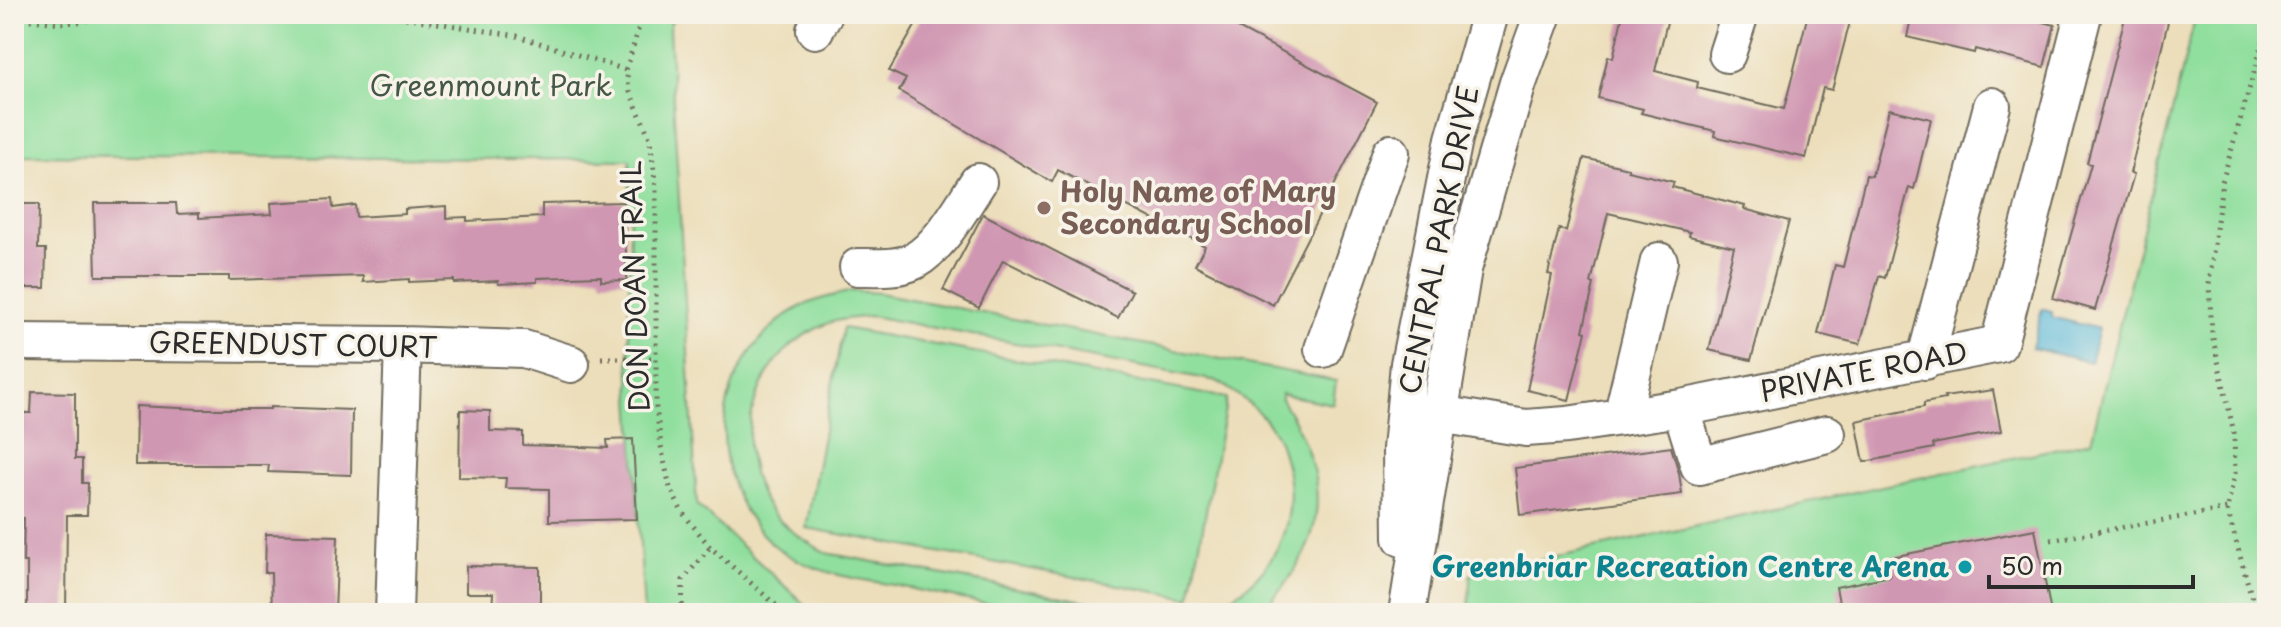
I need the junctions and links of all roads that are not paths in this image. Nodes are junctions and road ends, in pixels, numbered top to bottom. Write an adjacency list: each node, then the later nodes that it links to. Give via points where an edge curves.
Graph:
1 (1490, 14): 21 (street, CENTRAL PARK DRIVE, via 1454,139 1409,364 1401,449)
2 (1740, 14): 5 (street)
3 (2078, 14): 14 (street, PRIVATE ROAD, via 2082,19 1999,344)
4 (1538, 15): 17 (street, CENTRAL PARK DRIVE, via 1463,269)
5 (1727, 54)
6 (1992, 106): 14 (street)
7 (1391, 153): 13 (street)
8 (978, 182): 10 (street, via 938,239 914,260)
9 (1659, 261): 18 (street)
10 (858, 267)
11 (14, 342): 12 (street, GREENDUST COURT)
12 (403, 345): 15 (street, GREENDUST COURT, via 524,349); 20 (street)
13 (1323, 349)
14 (1925, 361): 16 (street, PRIVATE ROAD)
15 (571, 364)
16 (1681, 408): 18 (street, PRIVATE ROAD); 19 (street, via 1699,466)
17 (1439, 414): 18 (street, PRIVATE ROAD, via 1526,428); 21 (street, CENTRAL PARK DRIVE)
18 (1622, 417)
19 (1827, 434)
20 (394, 613)
21 (1405, 613)

